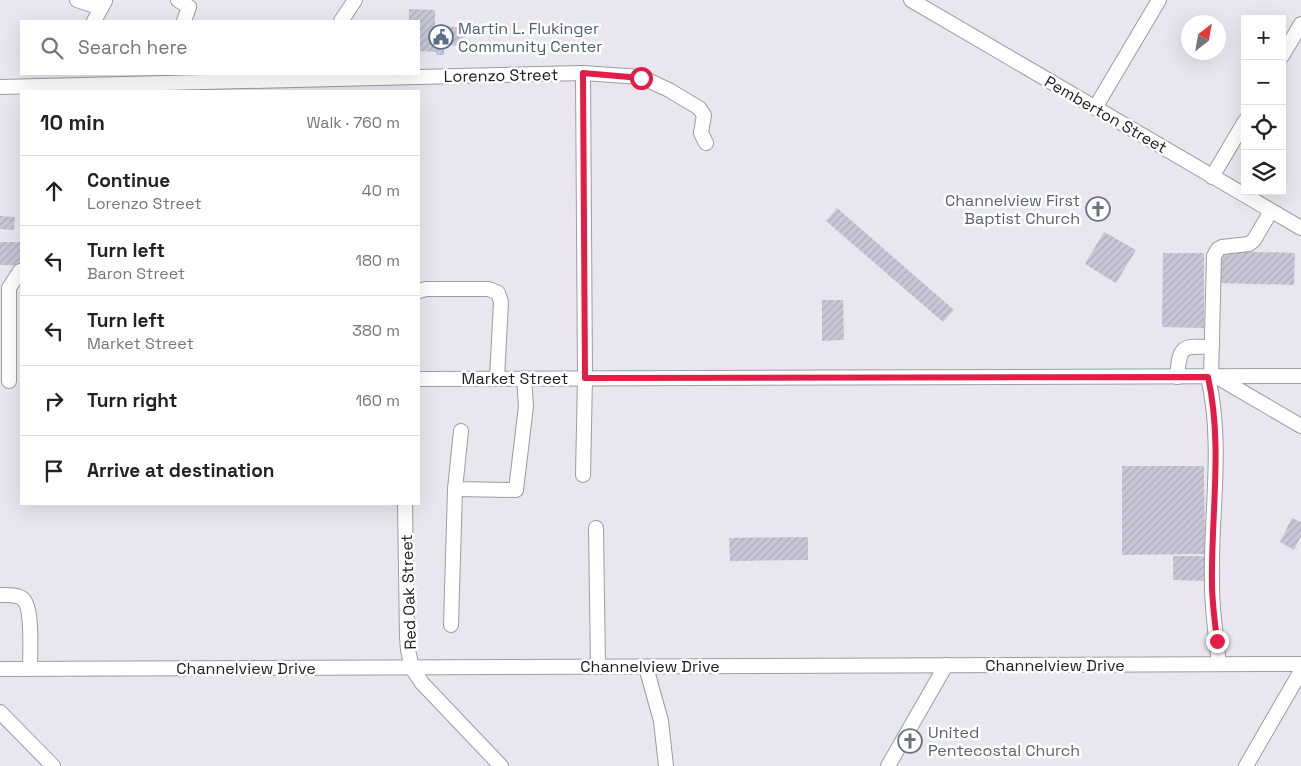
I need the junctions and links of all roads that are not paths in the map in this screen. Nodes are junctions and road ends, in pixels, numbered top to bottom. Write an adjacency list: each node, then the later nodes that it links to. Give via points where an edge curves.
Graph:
1 (77, 0): 6 (street)
2 (355, 0): 9 (street)
3 (911, 0): 17 (street, Pemberton Street)
4 (1159, 0): 17 (street)
5 (187, 2): 8 (street)
6 (103, 4): 7 (street)
7 (95, 20)
8 (184, 20)
9 (342, 20)
10 (1301, 24): 11 (street)
11 (1286, 49)
12 (583, 73): 13 (street, Lorenzo Street); 19 (street, Lorenzo Street, via 641,78 669,90 699,108 704,115 701,133); 31 (street)
13 (314, 77): 14 (street, Lorenzo Street)
14 (151, 79): 15 (street, Lorenzo Street)
15 (62, 84): 16 (street, Lorenzo Street)
16 (0, 87)
17 (1095, 108): 20 (street, Pemberton Street)
18 (1241, 128): 20 (street)
19 (706, 143)
20 (1212, 176): 21 (street, Pemberton Street)
21 (1270, 211): 22 (street, Pemberton Street); 25 (street, via 1254,240 1249,244 1218,248 1214,256)
22 (1301, 228)
23 (20, 271): 33 (street, via 9,288)
24 (420, 291): 29 (street, via 489,290 498,293 501,302)
25 (1212, 347): 27 (street, via 1188,346 1182,351); 28 (street)
26 (1301, 376): 28 (street, Market Street)
27 (1177, 377): 28 (street, Market Street); 31 (street, Market Street)
28 (1212, 377): 34 (street); 42 (street, via 1216,475 1212,584)
29 (497, 378): 30 (street, Market Street); 32 (street, Market Street)
30 (524, 378): 31 (street, Market Street); 37 (street, via 526,406 516,490)
31 (585, 378): 36 (street)
32 (420, 379)
33 (10, 381)
34 (1301, 426)
35 (461, 431): 37 (street)
36 (583, 475)
37 (455, 489): 41 (street)
38 (405, 505): 47 (street, Red Oak Street, via 407,637)
39 (596, 528): 46 (street)
40 (0, 595): 48 (street, via 22,598 29,607)
41 (450, 625)
42 (1219, 664): 43 (street, Channelview Drive); 44 (street, Channelview Drive)
43 (1301, 664)
44 (946, 665): 45 (street, Channelview Drive); 55 (street)
45 (646, 666): 46 (street, Channelview Drive); 54 (street, via 661,721)
46 (598, 667): 47 (street, Channelview Drive)
47 (412, 668): 48 (street, Channelview Drive); 53 (street, Red Oak Street, via 422,684)
48 (30, 669): 49 (street, Channelview Drive)
49 (0, 670)
50 (1301, 672): 56 (street)
51 (0, 712): 52 (street)
52 (53, 766)
53 (501, 766)
54 (666, 766)
55 (888, 766)
56 (1246, 766)

